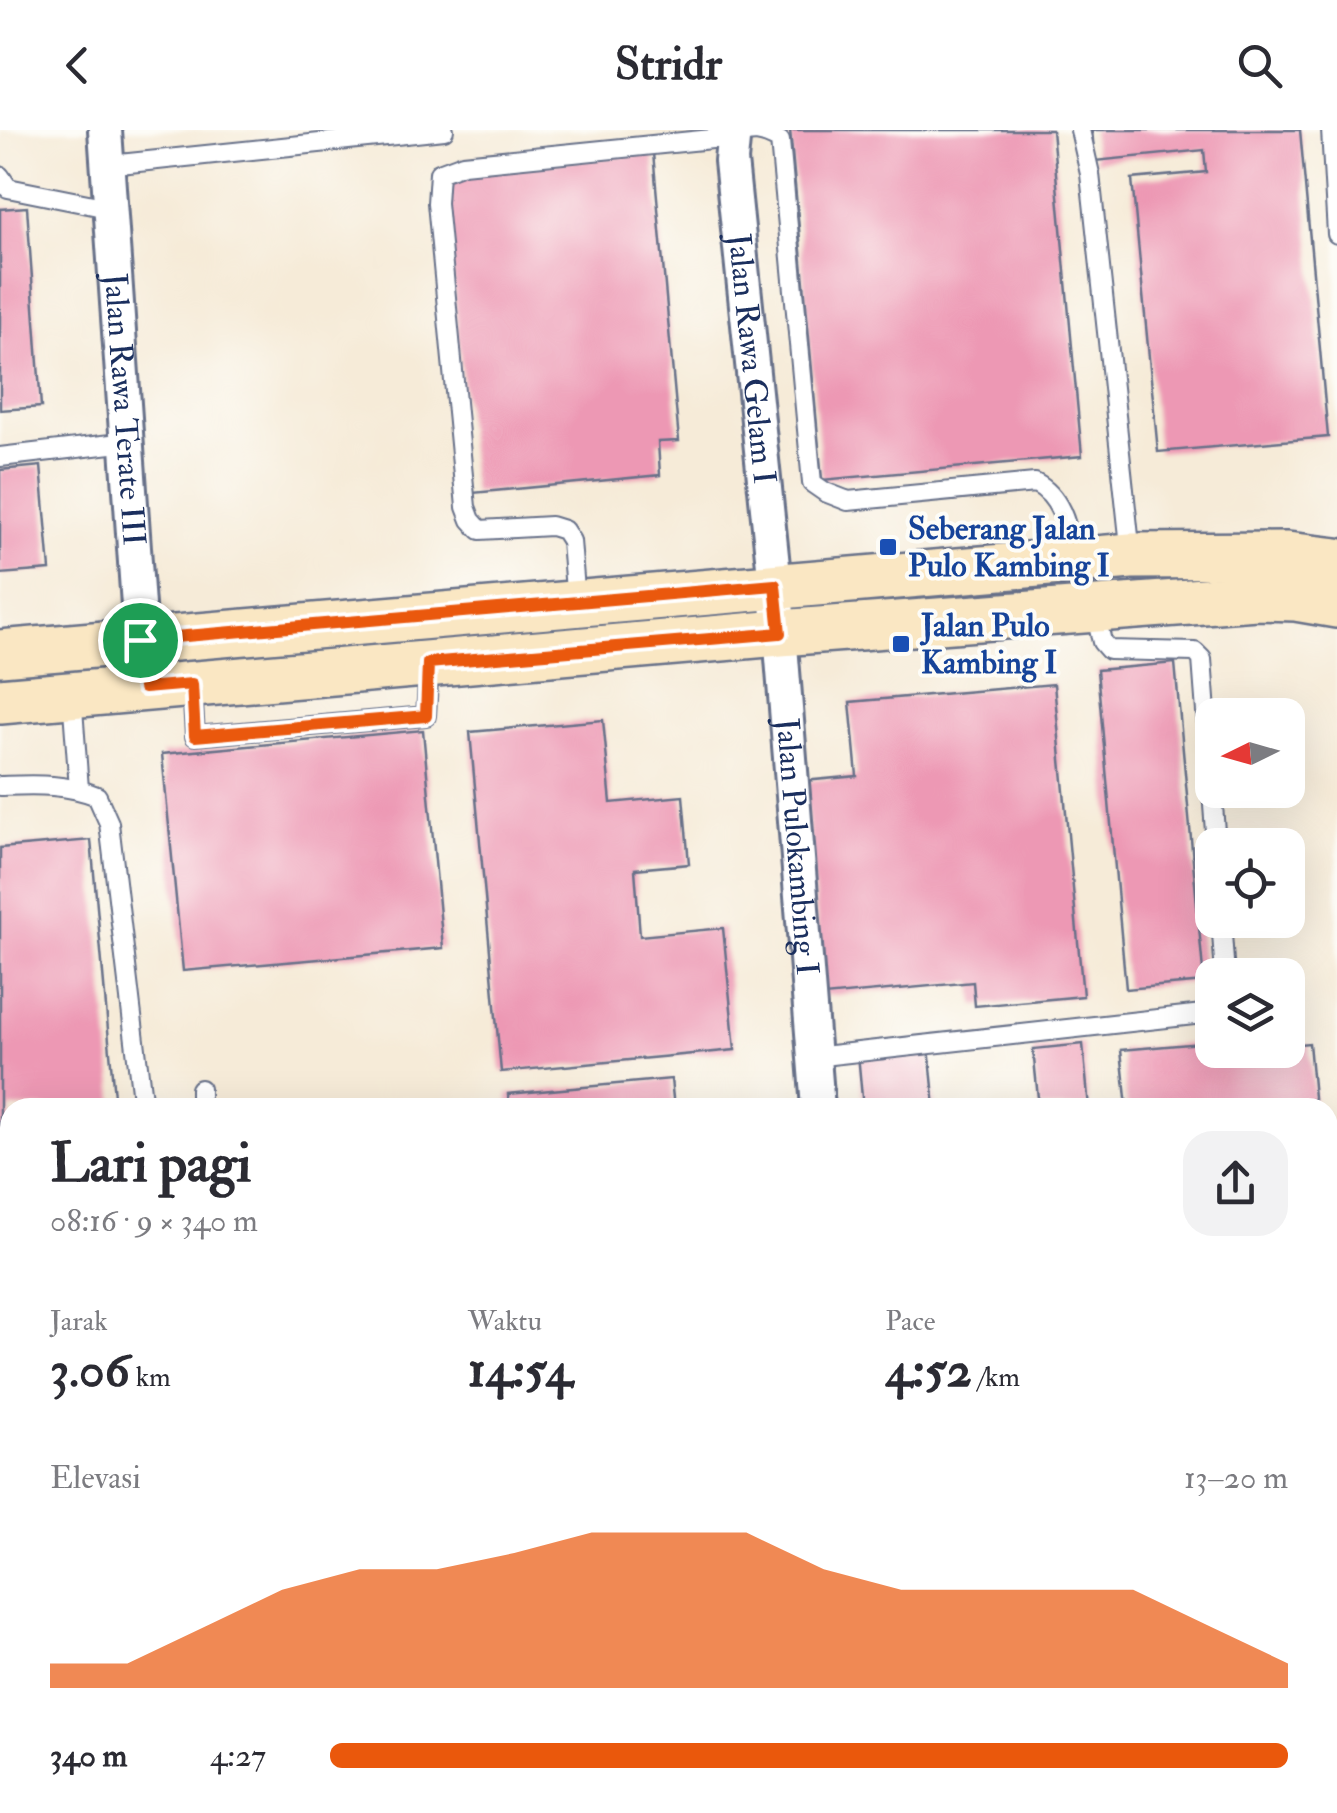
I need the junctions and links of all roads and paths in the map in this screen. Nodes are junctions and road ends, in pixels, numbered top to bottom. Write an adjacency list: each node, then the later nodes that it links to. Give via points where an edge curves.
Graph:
1 (105, 130): 6 (street, Jalan Rawa Terate III)
2 (444, 130): 6 (lane)
3 (1080, 130): 12 (lane)
4 (1332, 130): 9 (lane)
5 (733, 134): 13 (lane, via 763,130 780,141 812,482 848,501 1035,483 1056,499); 15 (street, Jalan Rawa Gelam I); 16 (lane, via 439,172 436,203 466,508 480,530 564,530 571,541)
6 (110, 165): 8 (street, Jalan Rawa Terate III)
7 (0, 176): 8 (lane, via 8,188)
8 (113, 209): 10 (street, Jalan Rawa Terate III)
9 (1337, 234)
10 (128, 442): 11 (lane); 20 (street, Jalan Rawa Terate III)
11 (0, 457)
12 (1131, 556): 13 (street); 14 (street, via 1287,554)
13 (1076, 560): 15 (street)
14 (1337, 561)
15 (775, 585): 16 (street); 19 (street, Jalan Pulokambing I)
16 (576, 604): 20 (street)
17 (1337, 605): 18 (street, via 1256,597)
18 (1095, 612): 19 (street); 27 (lane, via 1109,650 1195,652 1202,660)
19 (780, 633): 22 (street); 29 (street, Jalan Pulokambing I)
20 (140, 640): 21 (street); 22 (street, Jalan Rawa Terate III)
21 (0, 652)
22 (144, 688): 23 (street)
23 (72, 696): 24 (street); 26 (lane)
24 (0, 701)
25 (0, 786): 26 (lane)
26 (79, 789): 30 (lane, via 97,796 110,823)
27 (1215, 828)
28 (1195, 1015): 29 (lane)
29 (813, 1056): 31 (street, Jalan Pulokambing I)
30 (142, 1098)
31 (817, 1098)

